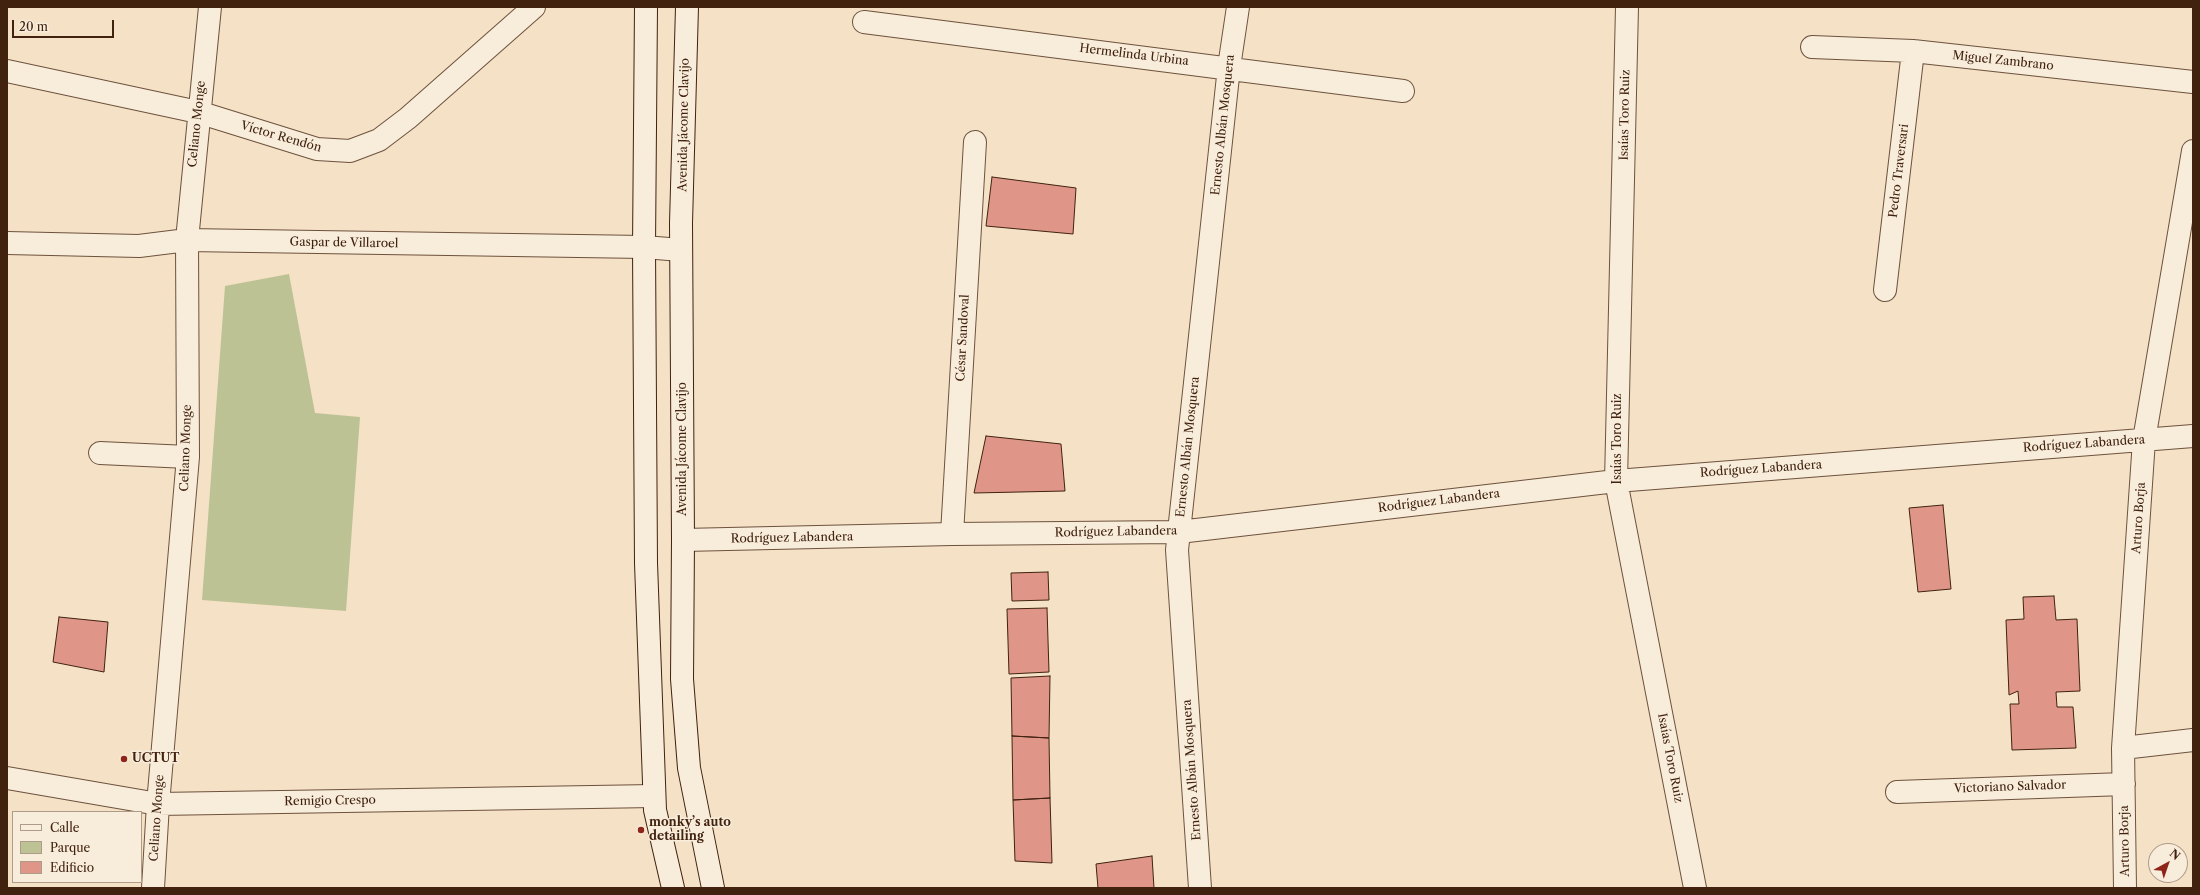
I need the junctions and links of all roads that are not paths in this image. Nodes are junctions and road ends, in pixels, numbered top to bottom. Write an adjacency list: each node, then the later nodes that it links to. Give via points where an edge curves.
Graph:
1 (210, 7): 14 (street, Celiano Monge)
2 (534, 7): 14 (street, Víctor Rendón, via 408,118 379,140 350,151 317,149)
3 (646, 7): 20 (street)
4 (687, 7): 21 (street, Avenida Jácome Clavijo)
5 (1238, 7): 10 (street, Ernesto Albán Mosquera)
6 (1627, 7): 27 (street, Isaías Toro Ruiz)
7 (864, 22): 10 (street, Hermelinda Urbina)
8 (1812, 47): 9 (street, Miguel Zambrano)
9 (1913, 51): 12 (street, Miguel Zambrano); 22 (street, Pedro Traversari)
10 (1229, 67): 13 (street, Hermelinda Urbina); 28 (street, Ernesto Albán Mosquera)
11 (7, 71): 14 (street, Víctor Rendón)
12 (2193, 82)
13 (1403, 90)
14 (198, 112): 18 (street, Celiano Monge)
15 (975, 142): 29 (street, César Sandoval)
16 (2193, 152): 17 (street, Arturo Borja)
17 (2190, 194): 24 (street, Arturo Borja)
18 (187, 240): 19 (street, Gaspar de Villaroel, via 139,246); 20 (street, Gaspar de Villaroel); 26 (street, Celiano Monge)
19 (7, 243)
20 (644, 247): 21 (street, Gaspar de Villaroel); 36 (street, via 646,563)
21 (681, 250): 30 (street, Avenida Jácome Clavijo)
22 (1885, 290)
23 (2193, 436): 24 (street, Rodríguez Labandera)
24 (2144, 440): 27 (street, Rodríguez Labandera); 32 (street, Arturo Borja)
25 (100, 453): 26 (street)
26 (188, 457): 37 (street, Celiano Monge)
27 (1616, 481): 28 (street, Rodríguez Labandera); 42 (street, Isaías Toro Ruiz)
28 (1179, 532): 29 (street, Rodríguez Labandera); 41 (street, Ernesto Albán Mosquera, via 1178,566)
29 (952, 534): 30 (street, Rodríguez Labandera)
30 (683, 540): 40 (street, Avenida Jácome Clavijo, via 682,679 689,768)
31 (2193, 740): 32 (street)
32 (2123, 748): 34 (street, Arturo Borja)
33 (7, 778): 37 (street, Remigio Crespo)
34 (2124, 784): 35 (street, Victoriano Salvador); 43 (street, Arturo Borja)
35 (1897, 792)
36 (654, 796): 37 (street, Remigio Crespo); 39 (street)
37 (158, 804): 38 (street, Celiano Monge)
38 (153, 888)
39 (673, 888)
40 (713, 888)
41 (1200, 888)
42 (1695, 888)
43 (2125, 888)

